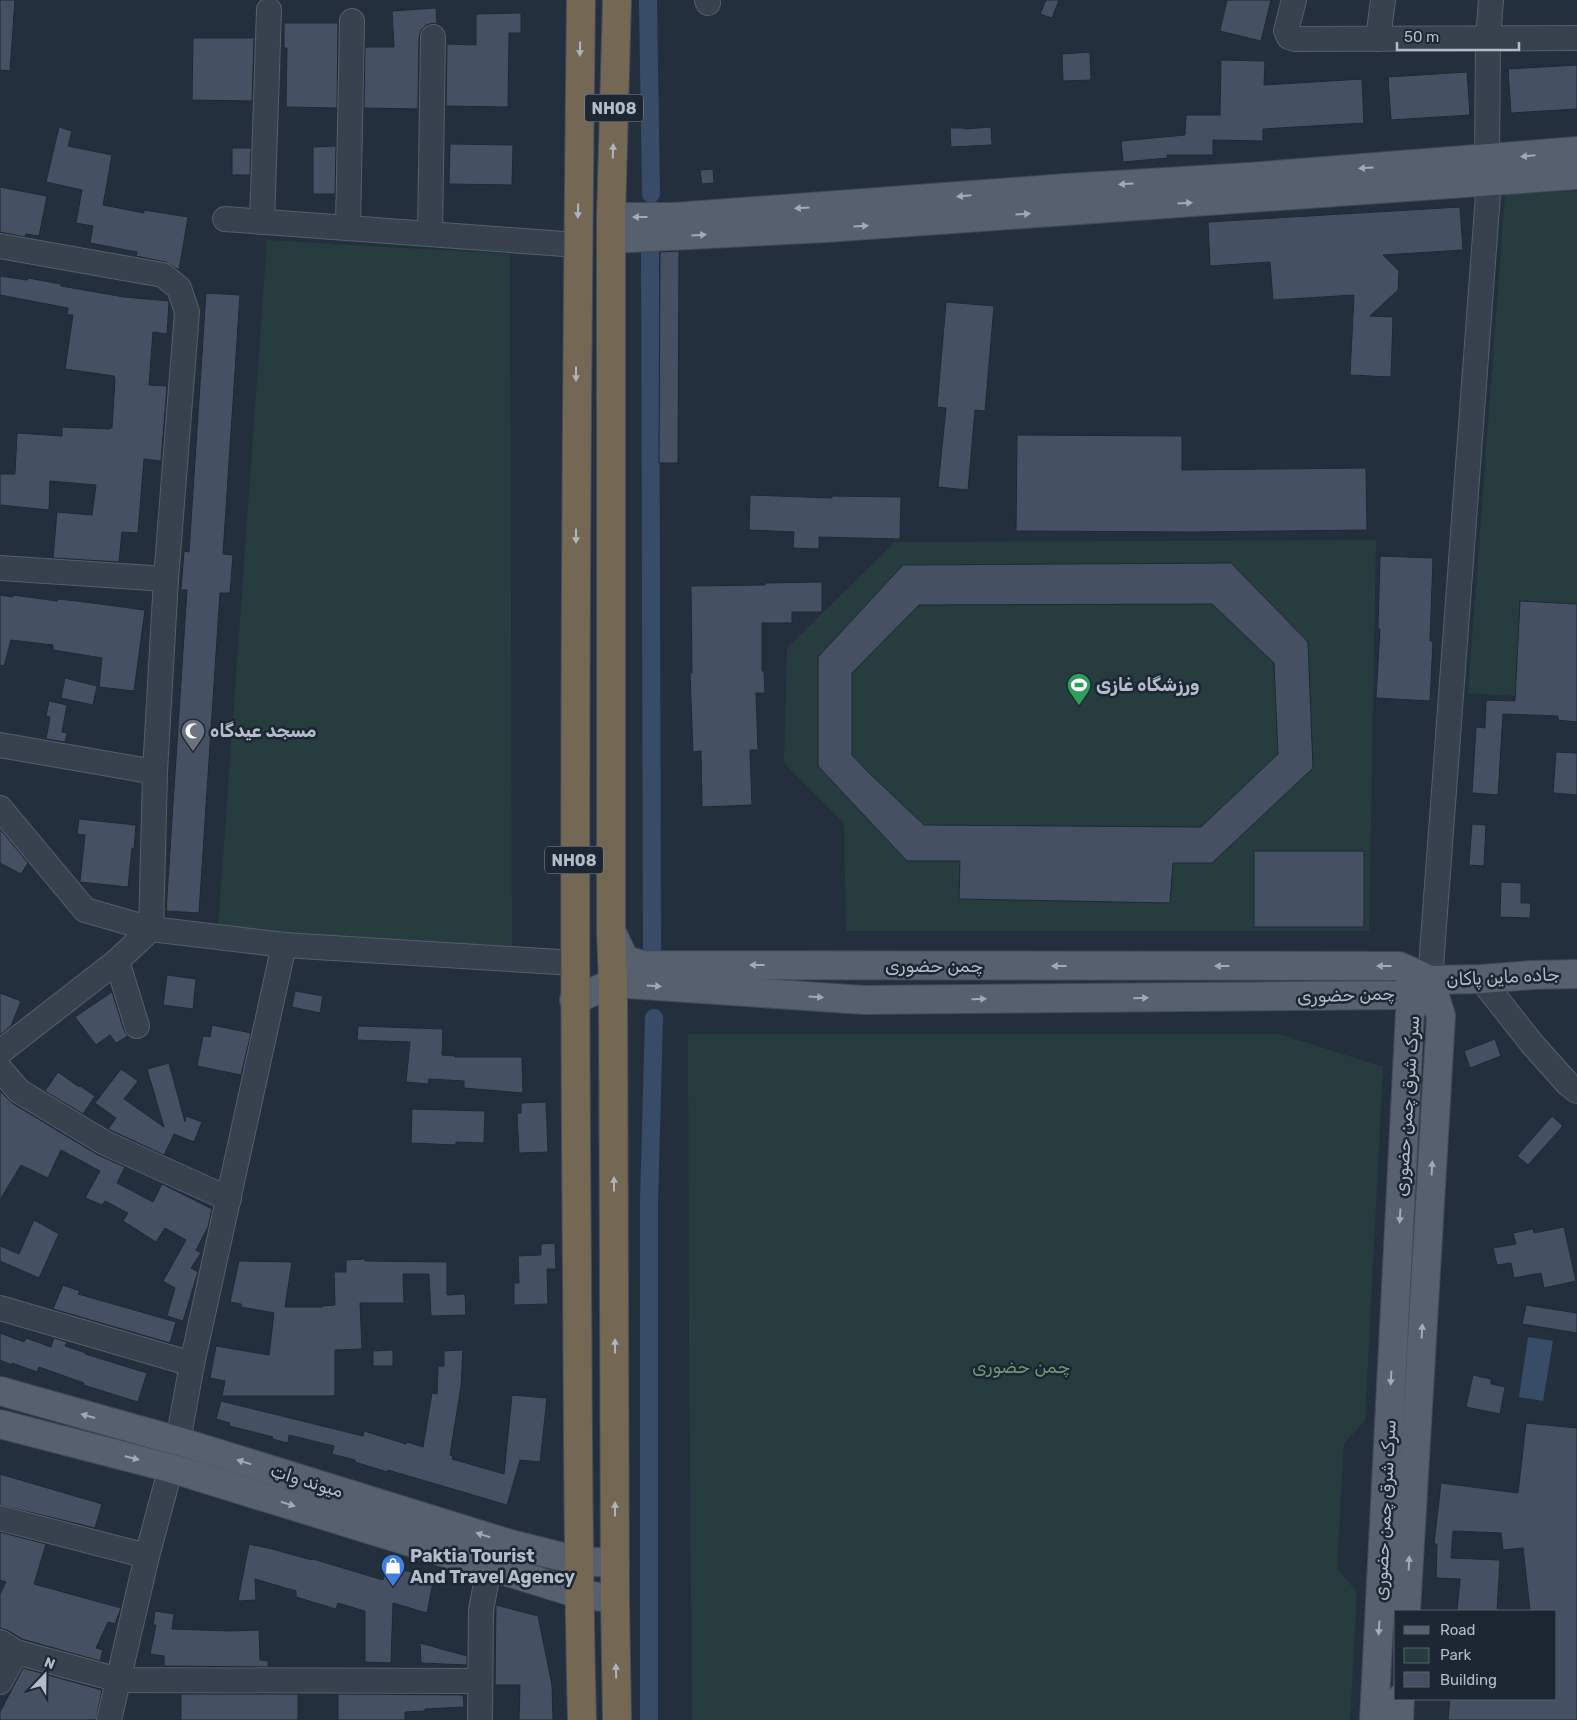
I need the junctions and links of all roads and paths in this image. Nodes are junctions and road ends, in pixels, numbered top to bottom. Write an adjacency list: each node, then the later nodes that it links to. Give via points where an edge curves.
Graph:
1 (581, 0): 20 (highway, NH08, one-way to 20)
2 (617, 0): 18 (highway, NH08, one-way to 2)
3 (1294, 0): 10 (street, via 1286,31 1295,40)
4 (1383, 0): 10 (street)
5 (1491, 0): 11 (street)
6 (269, 10): 16 (street)
7 (352, 22): 17 (street)
8 (433, 38): 19 (street)
9 (1577, 38): 11 (street)
10 (1378, 39): 11 (street)
11 (1488, 39): 13 (street)
12 (1577, 151): 13 (main road, one-way to 13)
13 (1488, 170): 14 (main road); 18 (main road, via 826,228); 36 (street)
14 (1577, 175)
15 (225, 219): 16 (street)
16 (262, 222): 17 (street)
17 (348, 228): 19 (street)
18 (611, 228): 26 (highway, NH08)
19 (430, 234): 20 (street)
20 (577, 245): 28 (highway, NH08, one-way to 28)
21 (0, 246): 23 (street, via 163,274 179,288 187,312)
22 (0, 568): 23 (street)
23 (166, 580): 25 (street)
24 (0, 746): 25 (street)
25 (155, 772): 29 (street)
26 (611, 798): 28 (highway); 30 (highway, NH08)
27 (0, 808): 29 (street, via 86,910)
28 (574, 815): 33 (highway, NH08)
29 (150, 930): 31 (street); 32 (street)
30 (611, 931): 36 (main road, چمن حضوری, one-way to 30, via 1399,966 643,965 625,960); 37 (highway, NH08)
31 (284, 945): 33 (street); 43 (street)
32 (117, 961): 39 (street); 40 (street)
33 (575, 963): 38 (highway, NH08)
34 (1577, 974): 35 (main road, جاده ماین پاکان)
35 (1481, 979): 36 (main road, جاده ماین پاکان); 42 (street, via 1533,1046)
36 (1430, 980): 37 (main road, چمن حضوری, one-way to 36, via 864,1000 1399,995); 57 (main road, سرک شرق چمن حضوری, one-way to 36, via 1441,1016); 67 (main road, سرک شرق چمن حضوری, one-way to 67, via 1410,1012)
37 (613, 983): 38 (main road, چمن حضوری); 53 (highway, NH08, one-way to 37)
38 (574, 1000): 52 (highway, NH08)
39 (137, 1026)
40 (0, 1052)
41 (0, 1069): 43 (street, via 18,1091 105,1143)
42 (1577, 1091)
43 (229, 1199): 45 (street)
44 (0, 1308): 45 (street)
45 (192, 1364): 48 (street)
46 (0, 1391): 48 (main road, میوند واټ, one-way to 46)
47 (0, 1424): 49 (main road, میوند واټ, one-way to 49)
48 (178, 1441): 49 (street); 52 (main road, میوند واټ, one-way to 48, via 507,1543)
49 (170, 1468): 51 (street); 54 (main road, میوند واټ, one-way to 54)
50 (0, 1518): 51 (street)
51 (148, 1556): 59 (street)
52 (579, 1561): 53 (main road, میوند واټ); 55 (highway, NH08)
53 (615, 1563): 56 (highway, NH08)
54 (489, 1567): 55 (main road, میوند واټ); 60 (street, via 481,1610)
55 (579, 1594): 56 (main road, میوند واټ); 65 (highway, NH08)
56 (615, 1599): 66 (highway, NH08, one-way to 56)
57 (1406, 1610)
58 (8, 1647): 59 (street); 61 (street)
59 (119, 1680): 60 (street); 63 (street)
60 (480, 1681): 64 (street)
61 (0, 1682)
62 (1400, 1700): 68 (main road)
63 (109, 1720)
64 (480, 1720)
65 (582, 1720)
66 (617, 1720)
67 (1374, 1720)
68 (1399, 1720)

